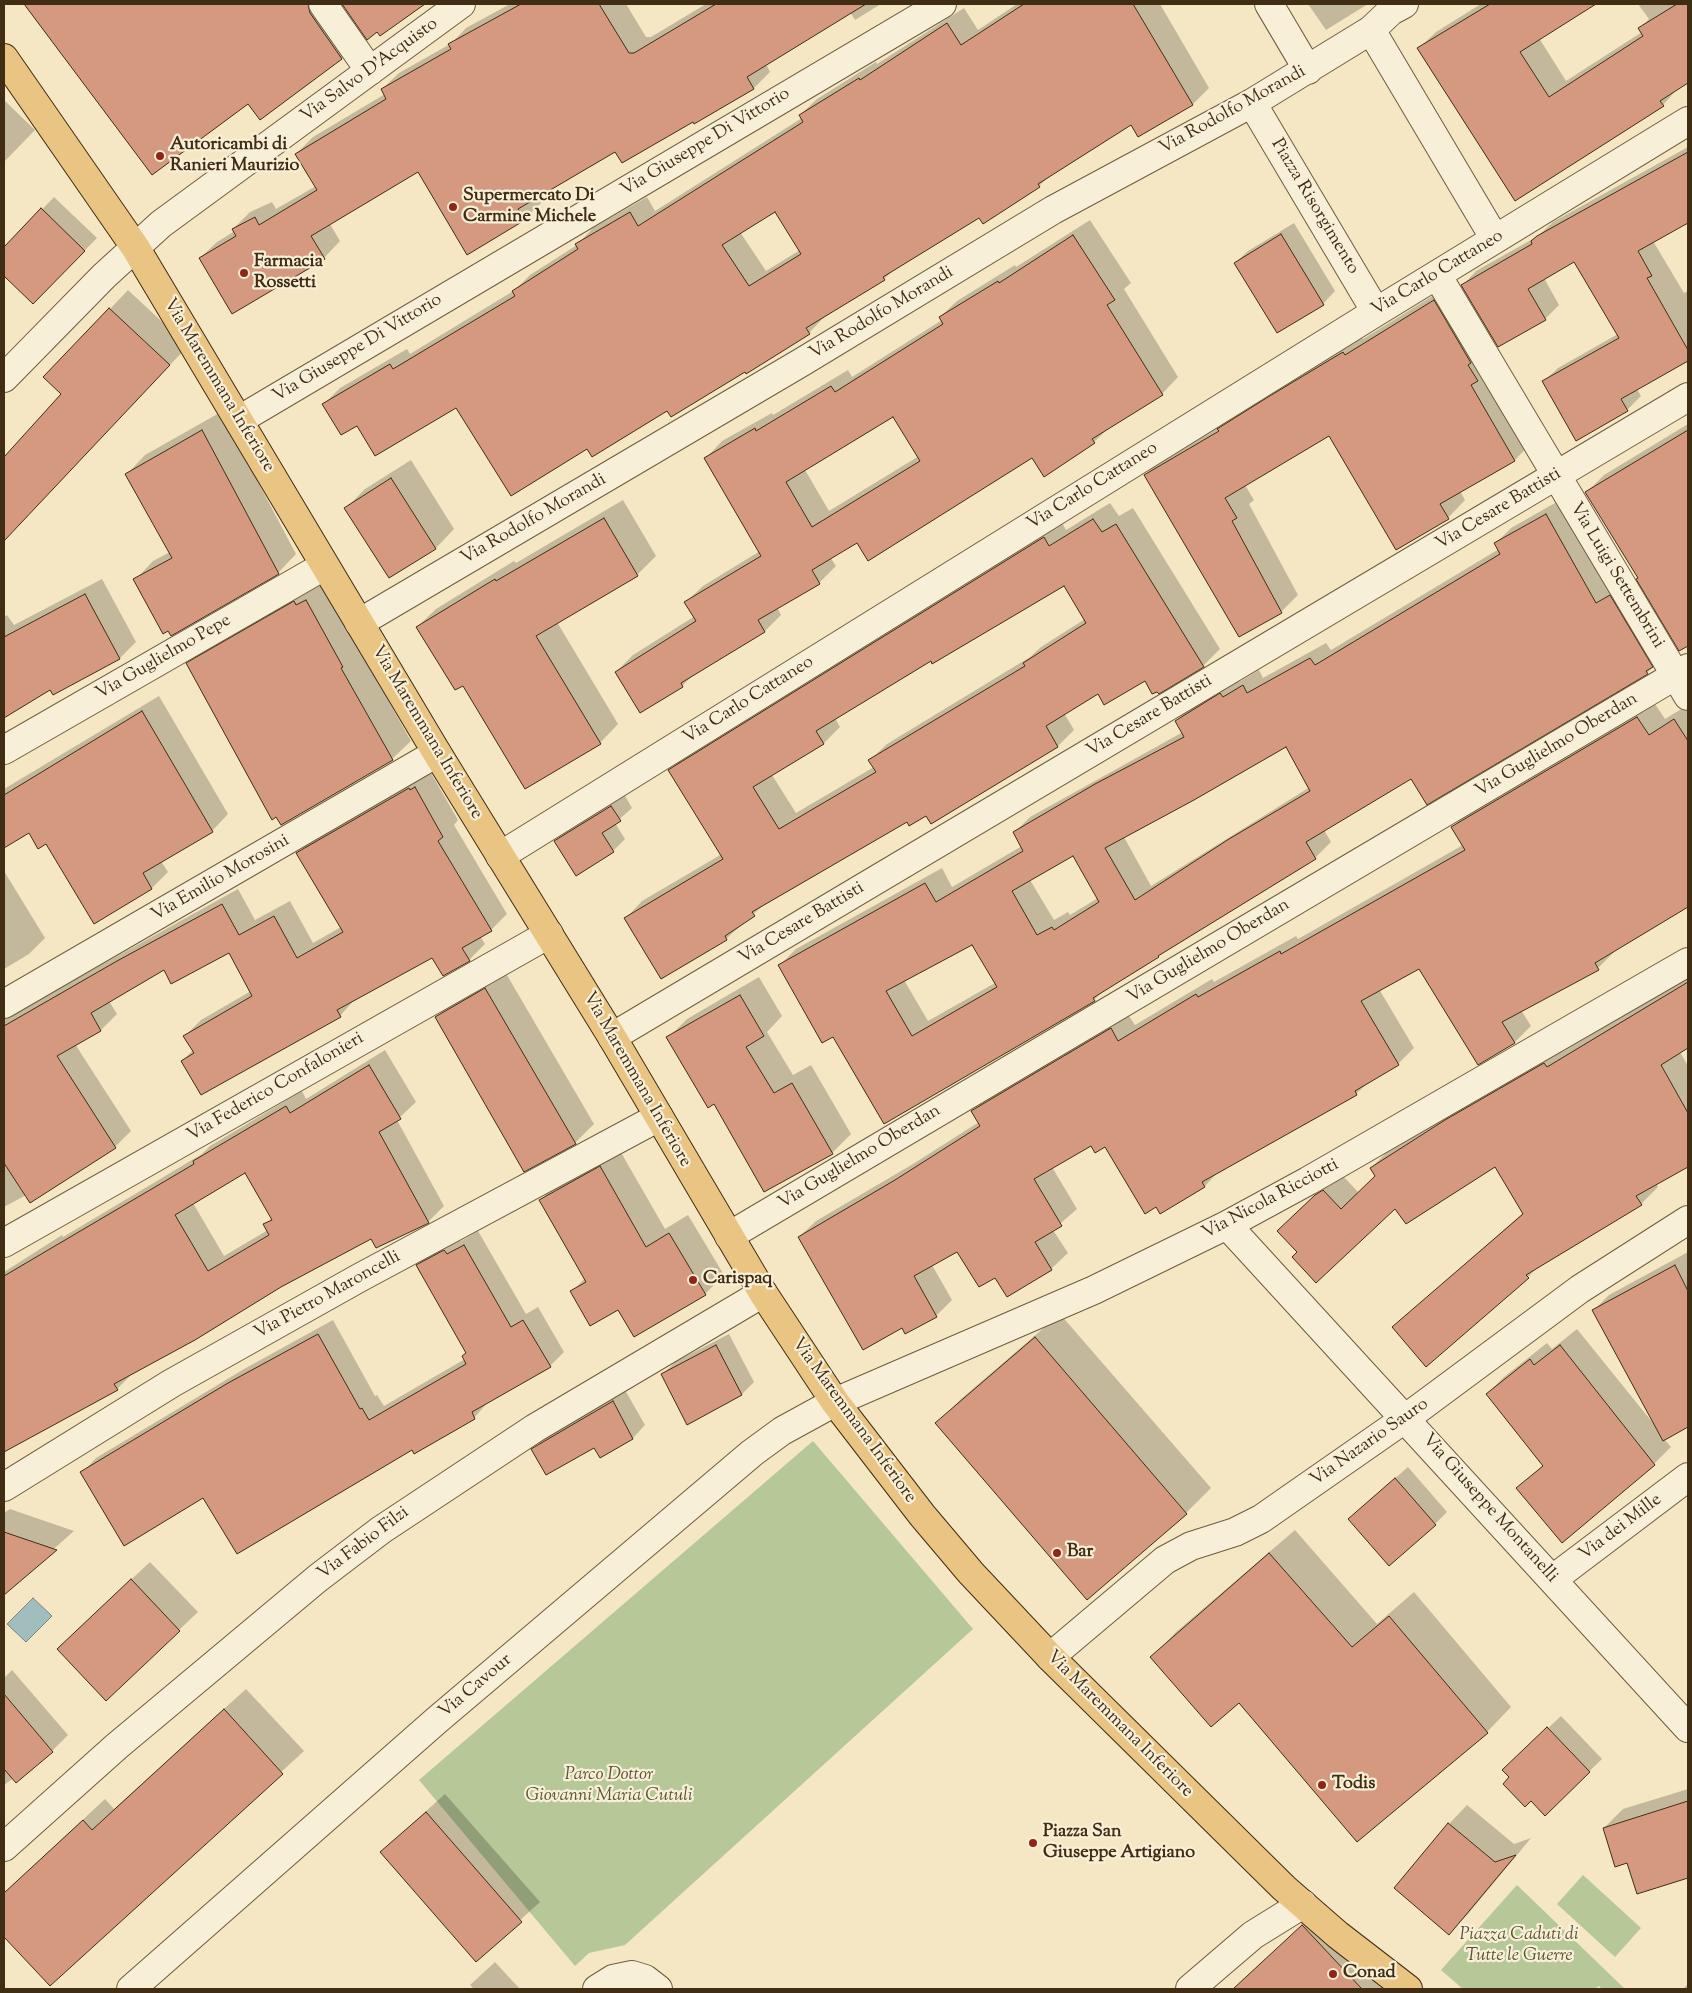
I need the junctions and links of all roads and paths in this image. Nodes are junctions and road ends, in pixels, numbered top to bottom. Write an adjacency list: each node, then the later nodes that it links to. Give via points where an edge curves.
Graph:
1 (323, 4): 9 (street)
2 (461, 4): 9 (street, Via Salvo D'Acquisto)
3 (942, 4): 18 (street, Via Giuseppe Di Vittorio)
4 (1269, 4): 8 (street)
5 (1404, 4): 6 (street, Via Rodolfo Morandi, via 1391,11)
6 (1371, 30): 8 (street, Via Rodolfo Morandi); 12 (street)
7 (4, 58): 13 (main road, Via Maremmana Inferiore)
8 (1308, 70): 10 (street, Via Rodolfo Morandi)
9 (370, 71): 13 (street, Via Salvo D'Acquisto)
10 (1252, 103): 15 (street, Piazza Risorgimento); 21 (street, Via Rodolfo Morandi, via 1053,210)
11 (1688, 121): 12 (street, Via Carlo Cattaneo)
12 (1495, 239): 14 (street, Via Carlo Cattaneo)
13 (135, 246): 16 (street, Via Salvo D'Acquisto); 18 (main road, Via Maremmana Inferiore)
14 (1437, 275): 15 (street, Via Carlo Cattaneo); 19 (street, Via Luigi Settembrini)
15 (1376, 312): 25 (street, Via Carlo Cattaneo)
16 (4, 378)
17 (1688, 397): 19 (street, Via Cesare Battisti)
18 (239, 420): 20 (main road, Via Maremmana Inferiore)
19 (1556, 476): 22 (street, Via Luigi Settembrini); 29 (street, Via Cesare Battisti)
20 (324, 566): 21 (main road, Via Maremmana Inferiore); 23 (street, Via Guglielmo Pepe)
21 (359, 623): 24 (main road, Via Maremmana Inferiore)
22 (1684, 680): 33 (street, Via Guglielmo Oberdan)
23 (4, 750)
24 (437, 753): 25 (main road, Via Maremmana Inferiore); 28 (street, Via Emilio Morosini)
25 (500, 856): 26 (main road, Via Maremmana Inferiore)
26 (549, 934): 29 (main road, Via Maremmana Inferiore); 34 (street, Via Federico Confalonieri)
27 (1688, 962): 32 (street, Via Nicola Ricciotti)
28 (4, 1004)
29 (612, 1037): 30 (main road, Via Maremmana Inferiore)
30 (659, 1117): 33 (main road, Via Maremmana Inferiore); 39 (street, Via Pietro Maroncelli, via 172,1383)
31 (1688, 1220): 37 (street, Via Nazario Sauro, via 1573,1294)
32 (1227, 1225): 36 (street, Via Nicola Ricciotti, via 1070,1300); 37 (street, Via Giuseppe Montanelli)
33 (729, 1236): 35 (main road, Via Maremmana Inferiore)
34 (4, 1243)
35 (763, 1293): 36 (main road, Via Maremmana Inferiore); 43 (street, Via Fabio Filzi, via 535,1428 381,1530 318,1578 117,1746)
36 (835, 1402): 41 (main road, Via Maremmana Inferiore, via 922,1515); 45 (street, Via Cavour, via 782,1431 744,1459 437,1720)
37 (1406, 1418): 40 (street, Via Giuseppe Montanelli); 41 (street, Via Nazario Sauro, via 1253,1524 1191,1546 1165,1560)
38 (1688, 1476): 40 (street, Via dei Mille)
39 (4, 1487)
40 (1553, 1579): 42 (street, Via Giuseppe Montanelli)
41 (1050, 1658): 44 (main road, Via Maremmana Inferiore)
42 (1688, 1728)
43 (4, 1847)
44 (1303, 1904): 48 (street, via 1253,1935); 49 (main road, Via Maremmana Inferiore)
45 (131, 1989)
46 (597, 1989): 47 (street, via 613,1979 632,1975 645,1979)
47 (658, 1989)
48 (1190, 1989)
49 (1408, 1989)

